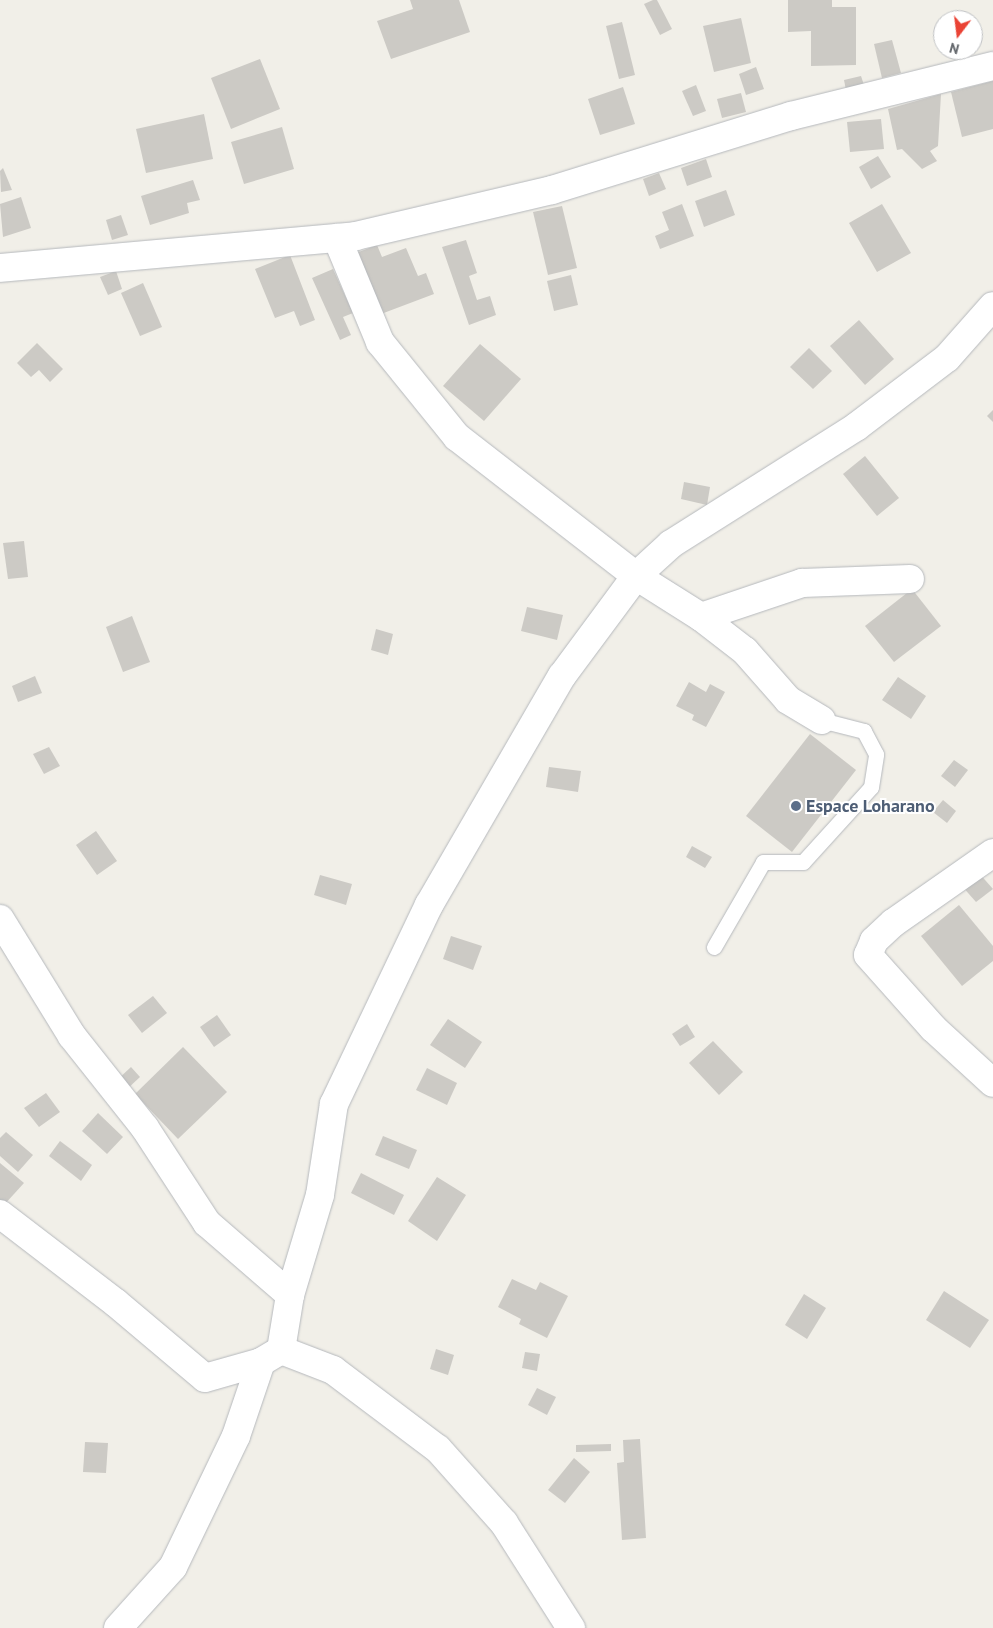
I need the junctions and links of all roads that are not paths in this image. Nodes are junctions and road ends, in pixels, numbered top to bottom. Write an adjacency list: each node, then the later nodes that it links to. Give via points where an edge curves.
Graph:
1 (993, 66): 2 (street, via 791,116 552,190)
2 (337, 238): 3 (street); 5 (street, via 380,342 457,437)
3 (0, 268)
4 (993, 306): 5 (street, via 947,358 856,428 671,544)
5 (636, 576): 7 (street); 14 (street, via 562,676 429,904 334,1104 320,1195)
6 (910, 579): 7 (street, via 802,583)
7 (701, 618): 8 (street, via 746,651 788,700)
8 (821, 720): 11 (lane, via 864,731 876,754 871,787 803,862 763,862)
9 (993, 853): 12 (street, via 894,923 874,941 868,955 933,1028)
10 (0, 919): 14 (street, via 72,1036 145,1128 207,1223)
11 (714, 947)
12 (993, 1083)
13 (0, 1214): 15 (street, via 116,1302 205,1378)
14 (290, 1295): 15 (street)
15 (271, 1356): 16 (street, via 173,1567); 17 (street, via 334,1370 438,1449 504,1523)
16 (118, 1628)
17 (571, 1628)

